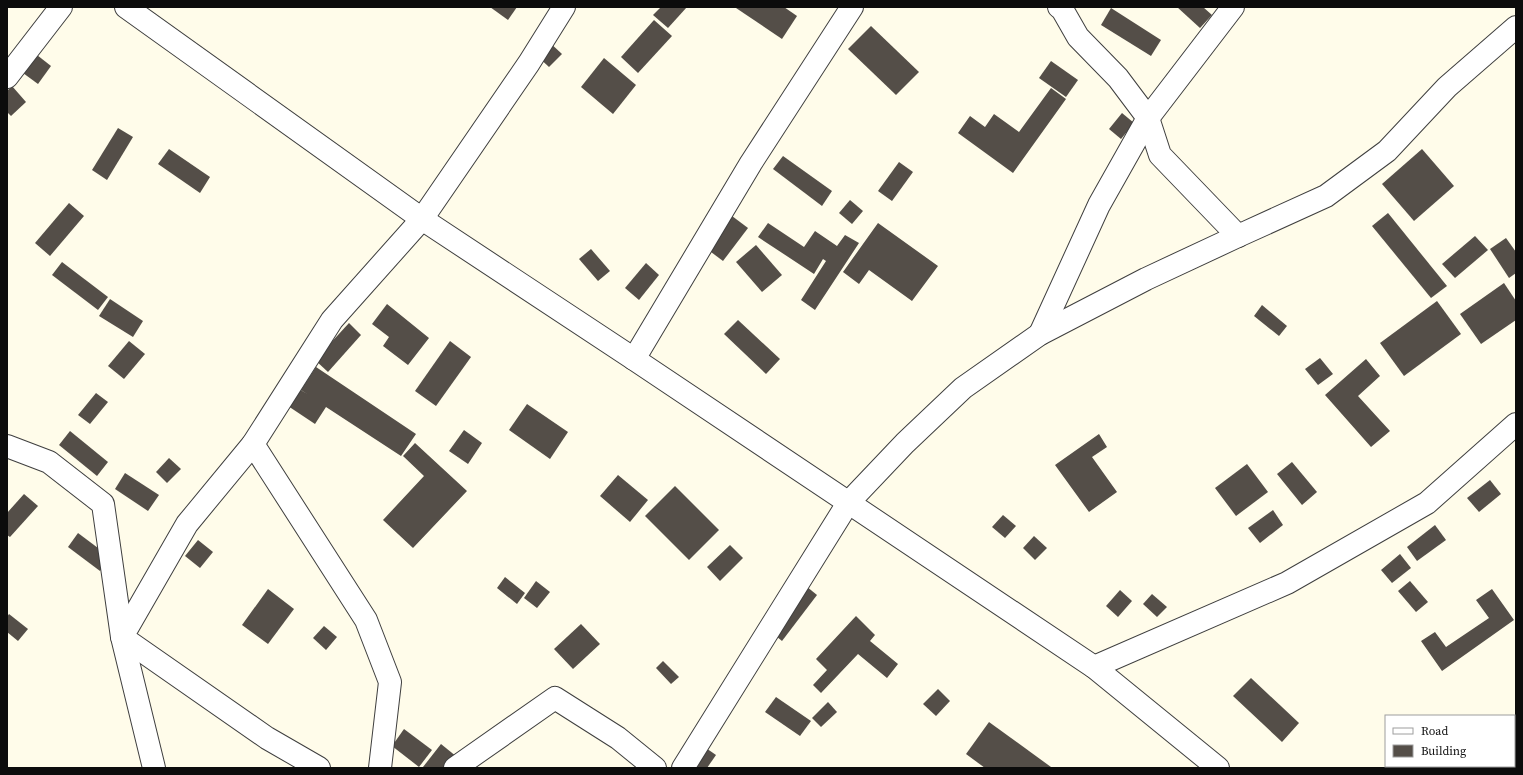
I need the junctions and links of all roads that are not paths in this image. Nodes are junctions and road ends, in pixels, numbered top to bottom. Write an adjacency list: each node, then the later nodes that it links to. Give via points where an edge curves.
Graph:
1 (61, 7): 8 (street)
2 (126, 7): 10 (street)
3 (564, 7): 10 (street, via 529,63)
4 (852, 7): 13 (street, via 751,163)
5 (1233, 7): 9 (street)
6 (1061, 8): 9 (street, via 1078,37 1118,78)
7 (1516, 27): 11 (street, via 1447,87 1381,156 1326,196)
8 (7, 77)
9 (1148, 118): 11 (street, via 1160,155); 12 (street, via 1099,205)
10 (422, 219): 13 (street); 15 (street, via 332,320)
11 (1238, 236): 12 (street, via 1146,279)
12 (1040, 334): 17 (street, via 963,388)
13 (634, 359): 17 (street)
14 (1516, 424): 19 (street, via 1427,503 1287,583)
15 (253, 444): 18 (street, via 187,524); 22 (street, via 369,627 390,682)
16 (7, 446): 18 (street, via 49,462 103,504)
17 (848, 502): 19 (street); 25 (street)
18 (122, 637): 20 (street); 21 (street, via 267,738)
19 (1094, 667): 26 (street)
20 (154, 768)
21 (319, 768)
22 (380, 768)
23 (455, 768): 24 (street, via 555,698 618,738)
24 (655, 768)
25 (683, 768)
26 (1218, 768)

